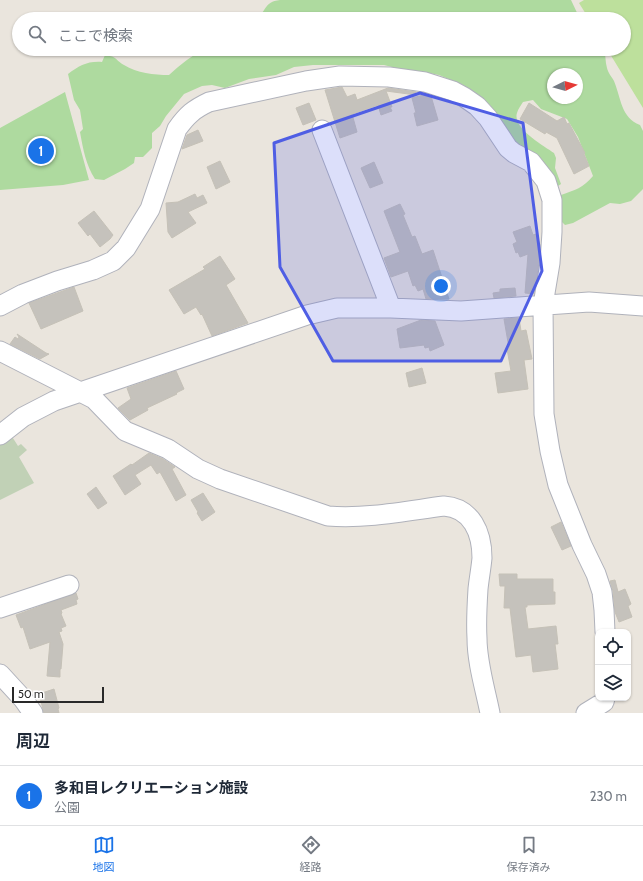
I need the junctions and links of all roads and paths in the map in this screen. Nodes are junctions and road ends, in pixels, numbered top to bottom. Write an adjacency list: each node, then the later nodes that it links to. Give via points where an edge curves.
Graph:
1 (322, 130): 5 (street)
2 (543, 305): 3 (street, via 550,263 552,200 546,180 531,162 508,148 477,106 453,91 425,82 389,76 340,76 209,102 195,109 177,129 150,209 126,248 113,261 24,294); 4 (street, via 589,302); 5 (street, via 461,311); 11 (street, via 544,414 550,451 558,485 602,592)
3 (0, 306)
4 (643, 306)
5 (391, 308): 7 (street, via 337,308 307,315)
6 (0, 351): 7 (street)
7 (82, 391): 8 (street, via 22,417); 15 (street, via 94,399 125,431 168,449 198,469 328,516 376,516 444,506 452,506 463,511 475,524 480,538 482,558 478,588 477,638)
8 (0, 435)
9 (69, 585): 10 (street)
10 (0, 608)
11 (605, 629)
12 (0, 674): 14 (street, via 24,699)
13 (604, 701): 16 (street)
14 (33, 713)
15 (490, 713)
16 (586, 713)

